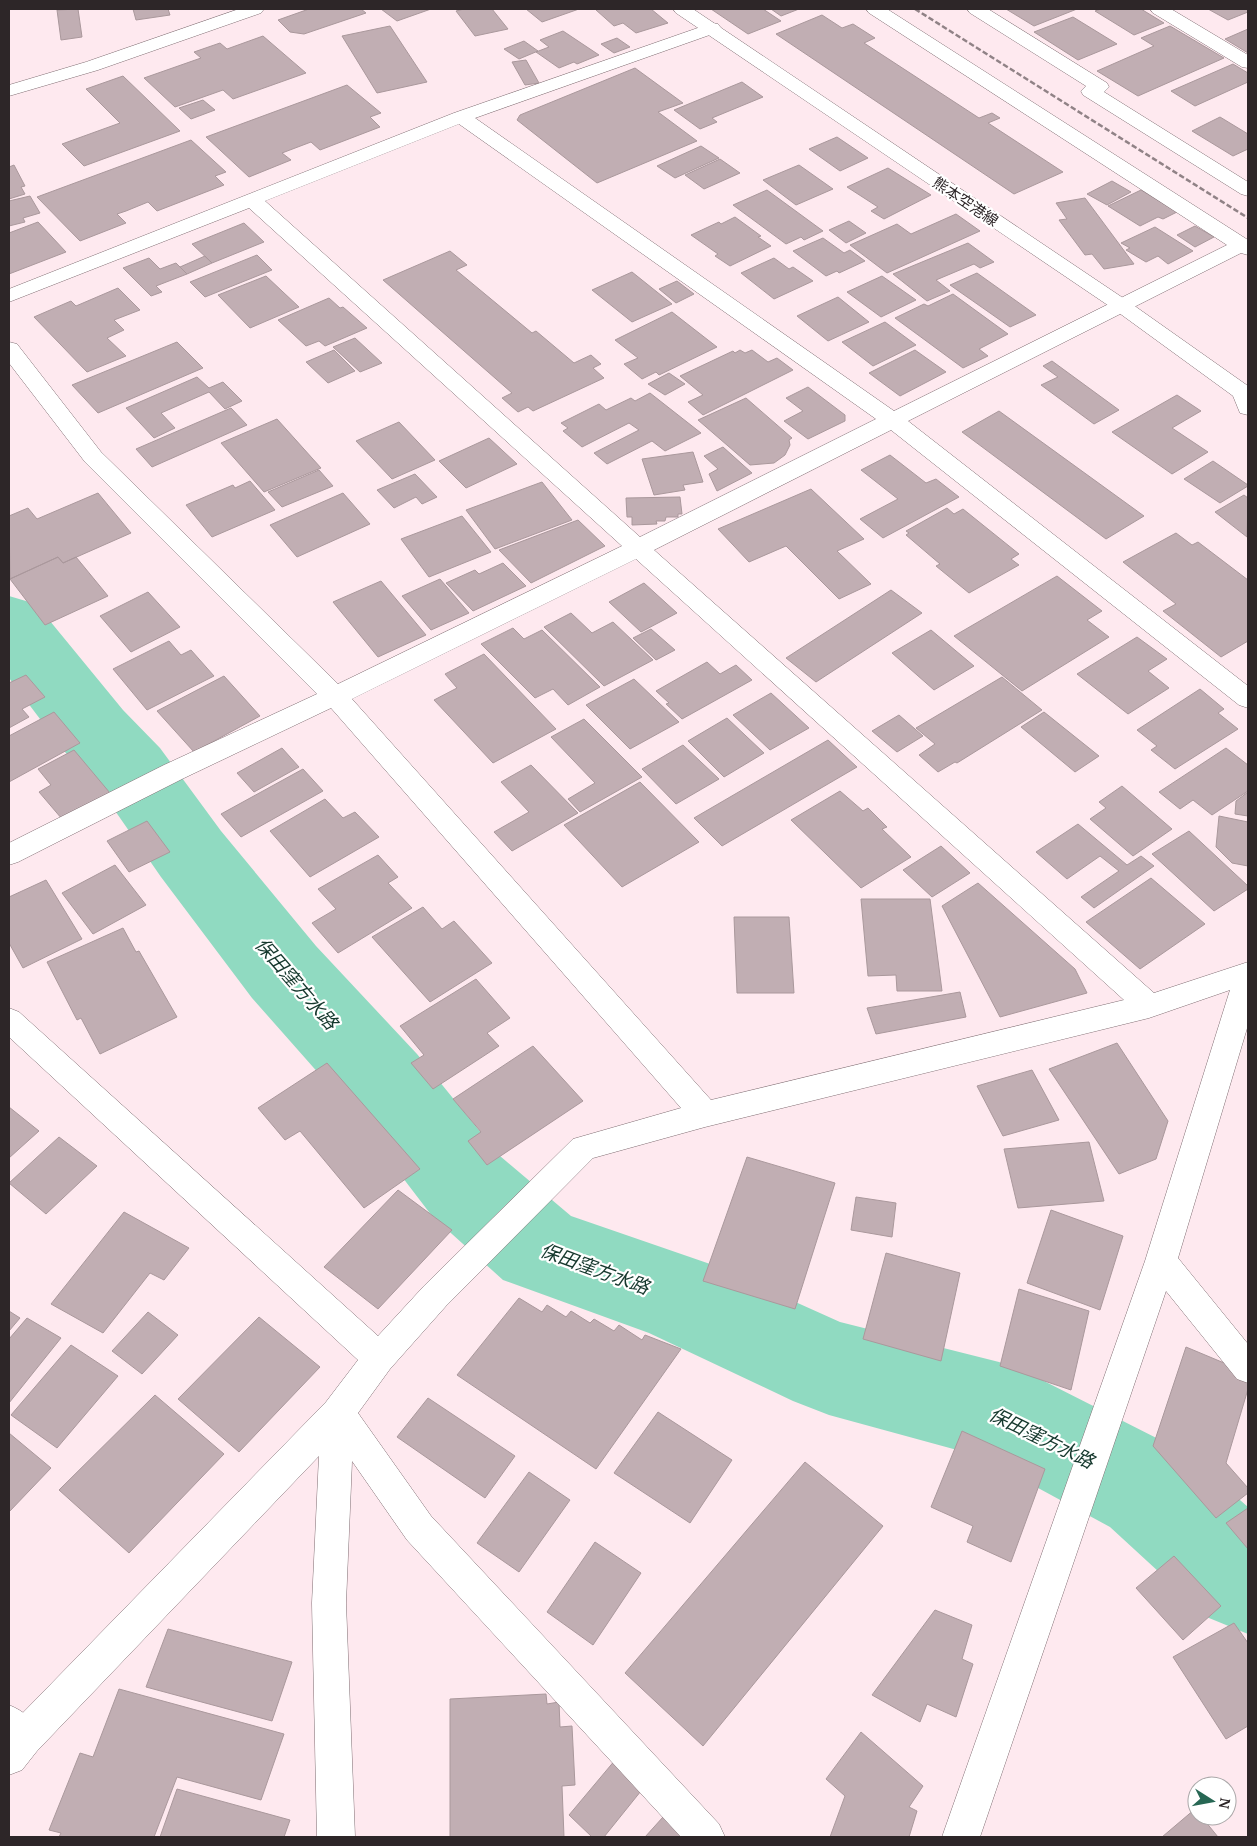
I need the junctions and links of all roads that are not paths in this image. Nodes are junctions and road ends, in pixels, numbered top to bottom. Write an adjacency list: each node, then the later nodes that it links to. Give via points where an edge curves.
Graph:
1 (255, 9): 8 (street, via 92,66)
2 (682, 9): 6 (street, 熊本空港線)
3 (875, 9): 12 (street)
4 (976, 9): 10 (street, via 1100,87 1090,91)
5 (1159, 9): 7 (street)
6 (712, 28): 9 (street); 14 (street, 熊本空港線)
7 (1248, 62)
8 (9, 91)
9 (461, 117): 11 (street); 17 (street)
10 (1248, 190)
11 (252, 200): 13 (street); 18 (street)
12 (1245, 247): 14 (street)
13 (9, 296)
14 (1122, 306): 16 (street, 熊本空港線); 17 (street)
15 (9, 349): 19 (street, via 92,457)
16 (1246, 398)
17 (892, 420): 18 (street); 20 (street)
18 (638, 548): 19 (street); 24 (street)
19 (335, 696): 21 (street, via 173,772); 26 (street)
20 (1248, 699)
21 (9, 855)
22 (1248, 973): 24 (street)
23 (1248, 979): 27 (street)
24 (1149, 1006): 26 (street)
25 (9, 1020): 28 (street)
26 (704, 1114): 28 (street, via 584,1148 435,1296)
27 (1160, 1261): 29 (street); 34 (street)
28 (378, 1358): 30 (street)
29 (1248, 1368)
30 (338, 1413): 31 (street); 32 (street, via 329,1603); 33 (street, via 419,1528)
31 (14, 1739)
32 (336, 1837)
33 (706, 1837)
34 (961, 1837)

